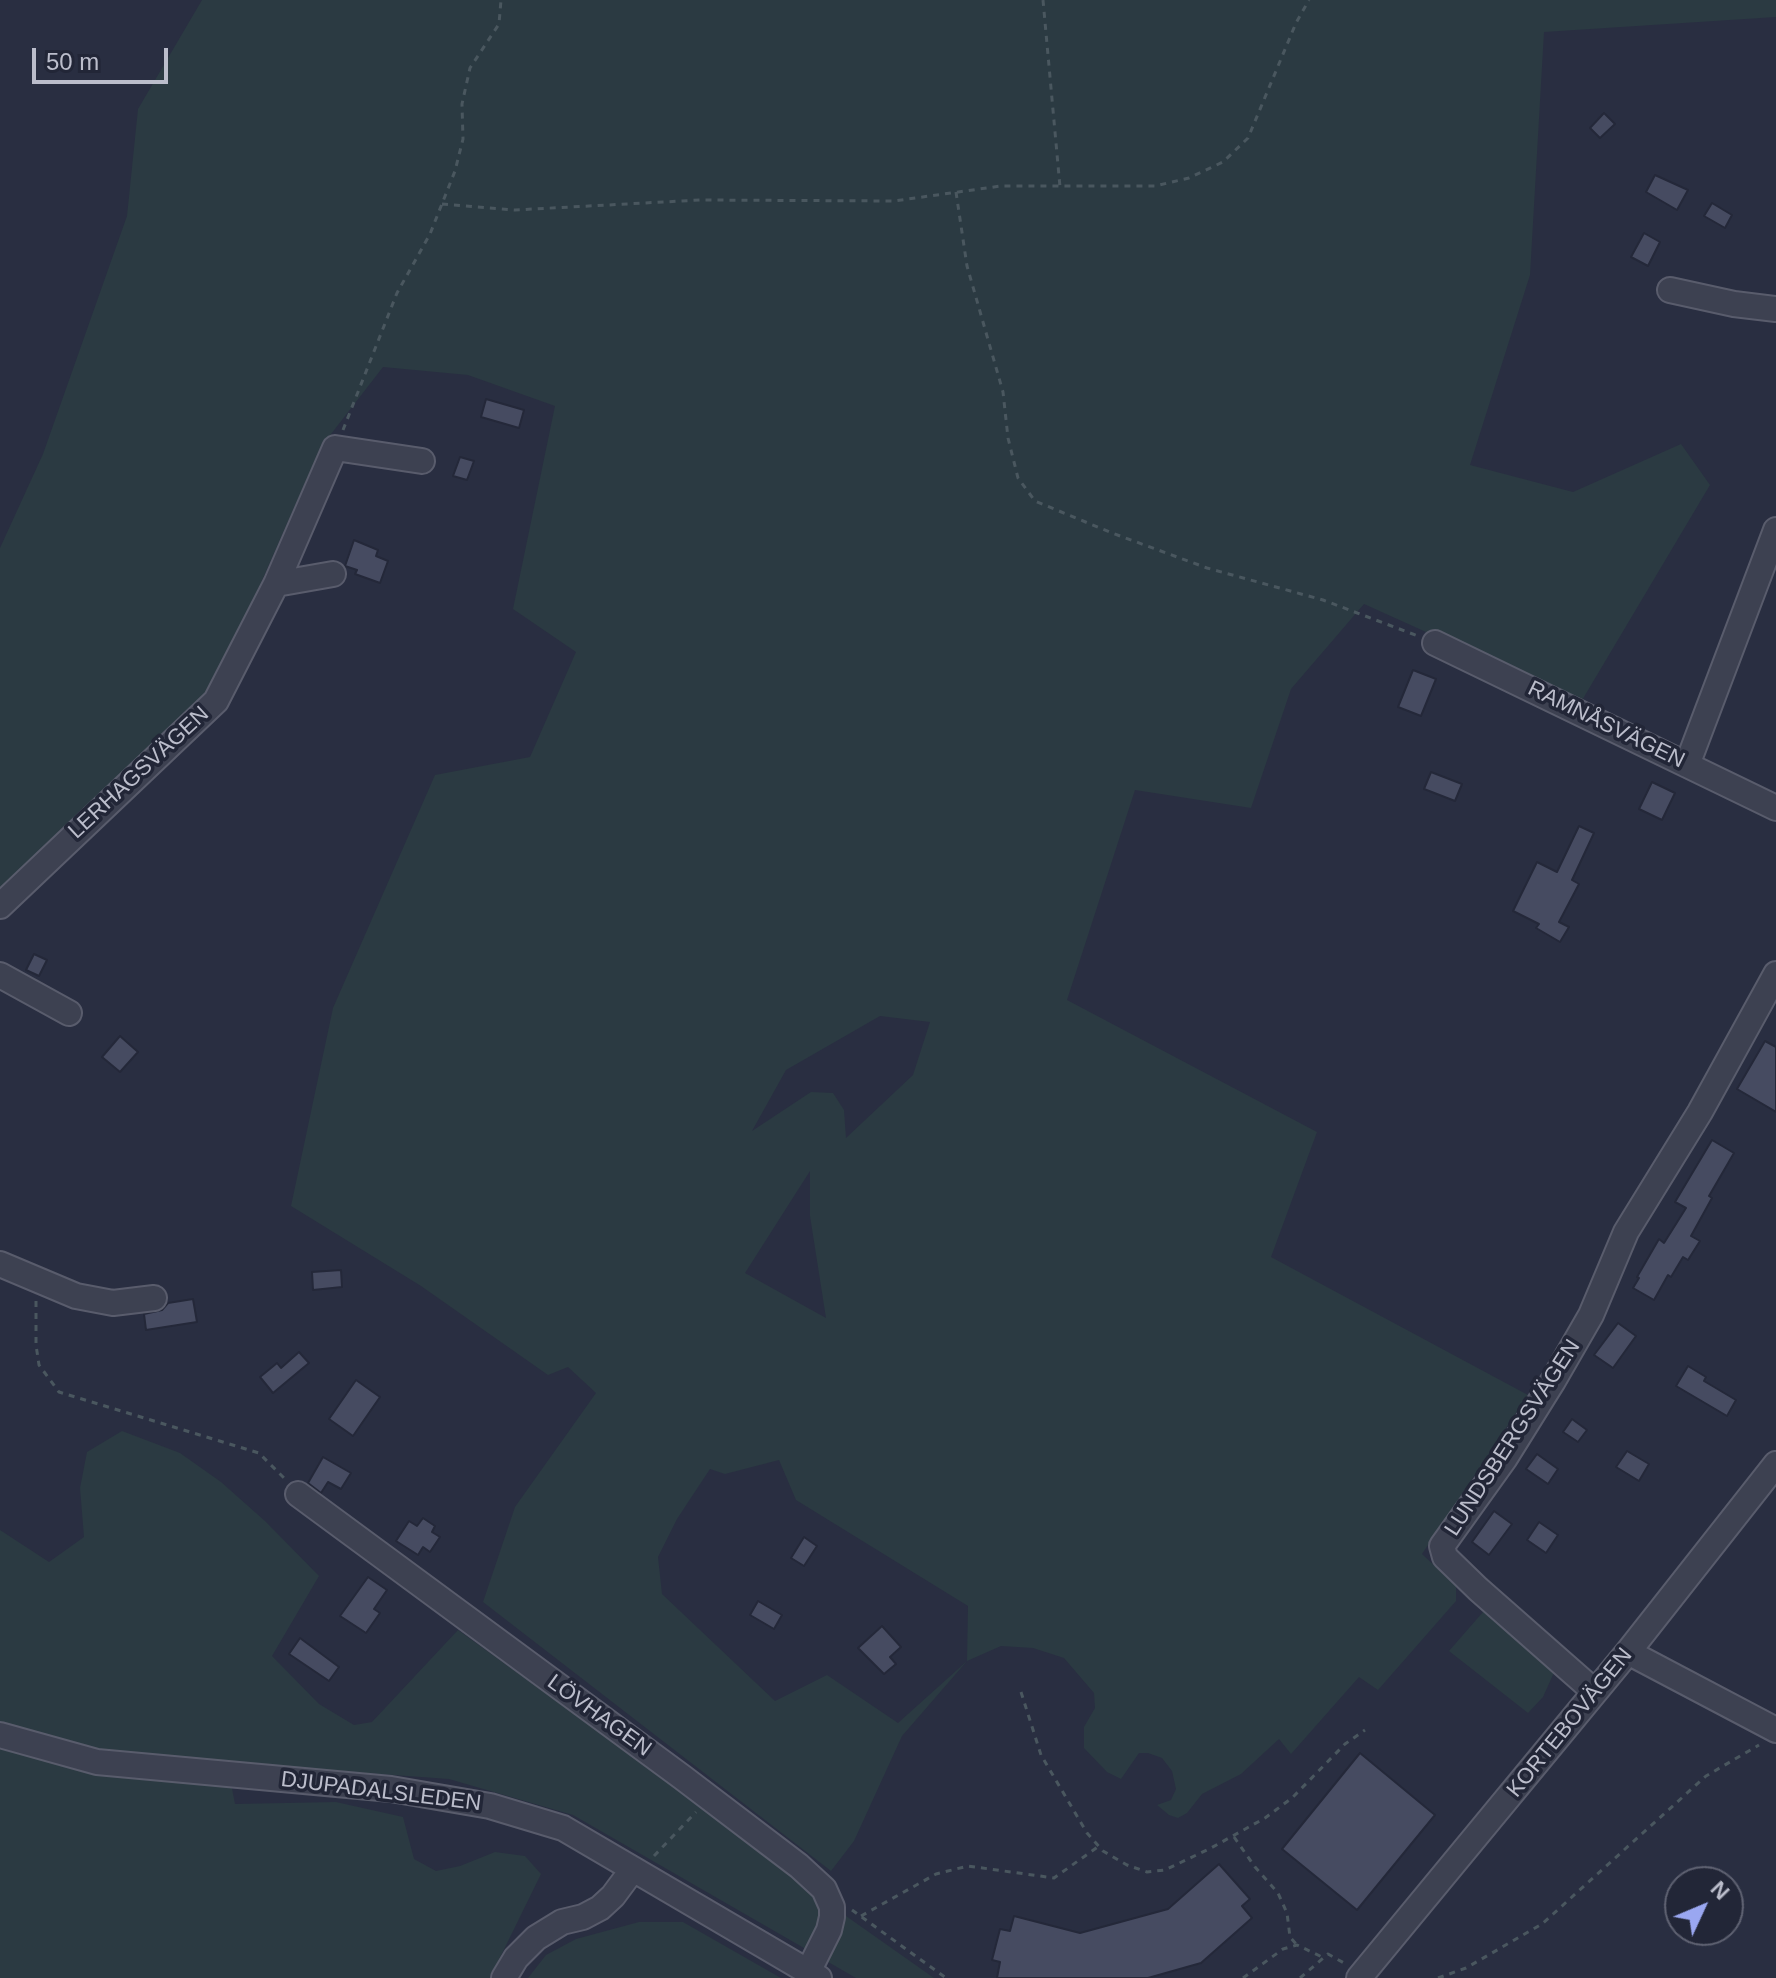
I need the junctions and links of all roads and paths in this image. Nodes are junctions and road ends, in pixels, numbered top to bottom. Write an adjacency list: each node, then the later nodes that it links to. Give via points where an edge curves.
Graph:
1 (501, 0): 6 (path, via 499,24 470,68 462,104 463,139)
2 (1043, 0): 4 (path)
3 (1309, 0): 4 (path, via 1248,138 1223,162 1155,186)
4 (1060, 187): 5 (path)
5 (956, 192): 6 (path, via 894,201 700,200 515,210); 14 (path, via 967,266 1003,392 1018,478 1035,501 1207,568 1323,600)
6 (442, 204): 9 (path, via 397,293)
7 (1670, 290): 8 (street)
8 (1776, 309)
9 (335, 448): 10 (street); 13 (street, LERHAGSVÄGEN)
10 (422, 461)
11 (1776, 530): 15 (street)
12 (333, 574): 13 (street)
13 (276, 584): 17 (street, LERHAGSVÄGEN, via 216,701)
14 (1435, 643): 15 (street, RAMNÅSVÄGEN)
15 (1687, 765): 16 (street, RAMNÅSVÄGEN)
16 (1776, 808)
17 (0, 906)
18 (1776, 974): 28 (street, LUNDSBERGSVÄGEN, via 1626,1232 1591,1315 1553,1381 1442,1546 1445,1557 1478,1589)
19 (0, 975): 20 (street)
20 (69, 1013)
21 (0, 1264): 22 (street)
22 (32, 1277): 23 (street, via 76,1296 113,1303); 25 (path, via 39,1365 59,1392 259,1453)
23 (154, 1298)
24 (1776, 1464): 26 (street, KORTEBOVÄGEN)
25 (298, 1494): 32 (street, LÖVHAGEN)
26 (1628, 1652): 28 (street, KORTEBOVÄGEN); 31 (street)
27 (1021, 1692): 34 (path, via 1041,1755)
28 (1595, 1692): 41 (street, KORTEBOVÄGEN)
29 (1365, 1730): 33 (path, via 1292,1798)
30 (0, 1735): 35 (street, DJUPADALSLEDEN, via 97,1762 391,1789 490,1806 563,1828)
31 (1770, 1736): 46 (path, via 1706,1776 1542,1924 1466,1968)
32 (710, 1798): 35 (path, via 649,1861); 36 (street, LÖVHAGEN, via 799,1866 824,1889)
33 (1233, 1836): 34 (path, via 1165,1870 1147,1872); 38 (path, via 1278,1893)
34 (1099, 1846): 37 (path, via 1054,1878 968,1866 936,1874)
35 (633, 1869): 40 (street, DJUPADALSLEDEN); 42 (street, via 600,1908 536,1938)
36 (832, 1907): 37 (path); 40 (street)
37 (861, 1916): 43 (path)
38 (1297, 1945): 39 (path); 44 (path)
39 (1322, 1957): 41 (path, via 1337,1957); 45 (path)
40 (814, 1975)
41 (1360, 1976)
42 (504, 1978)
43 (946, 1978)
44 (1243, 1978)
45 (1300, 1978)
46 (1438, 1978)

